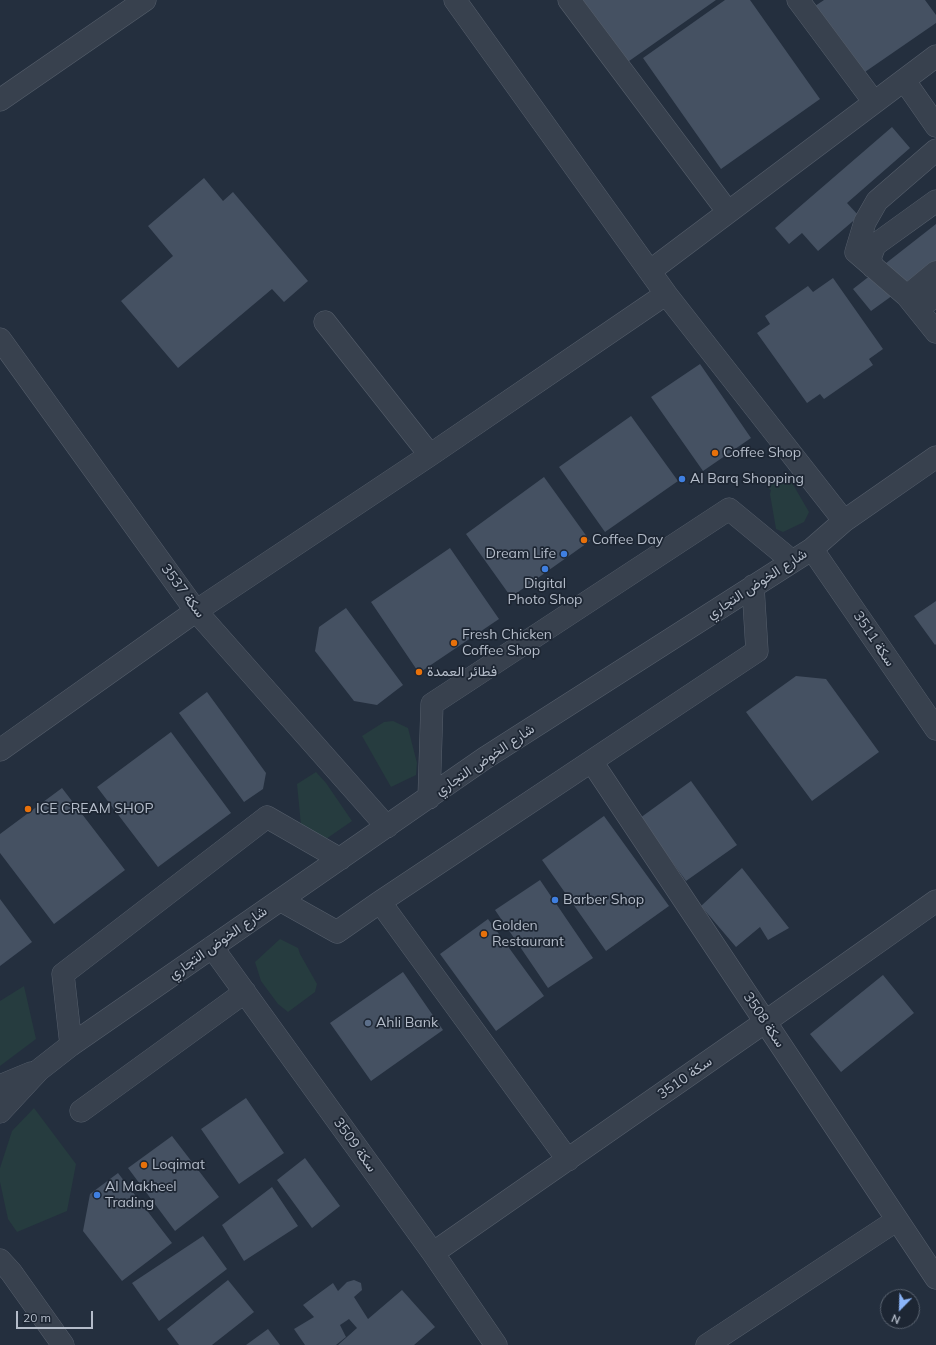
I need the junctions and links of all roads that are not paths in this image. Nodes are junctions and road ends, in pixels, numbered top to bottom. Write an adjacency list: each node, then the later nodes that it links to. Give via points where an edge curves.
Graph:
1 (145, 0): 7 (street)
2 (455, 0): 14 (street)
3 (569, 0): 12 (street)
4 (798, 0): 8 (street)
5 (936, 56): 6 (street)
6 (904, 80): 8 (street); 9 (street)
7 (0, 100)
8 (874, 102): 12 (street)
9 (936, 126)
10 (936, 150): 13 (street, via 877,201 865,222 856,252)
11 (936, 202): 13 (street, via 875,245 870,258)
12 (728, 212): 14 (street)
13 (873, 267): 18 (street)
14 (650, 271): 16 (street)
15 (936, 272): 18 (street)
16 (666, 294): 21 (street); 23 (street)
17 (936, 295): 18 (street)
18 (925, 317)
19 (325, 322): 21 (street)
20 (0, 338): 27 (street, سكة 3537)
21 (430, 455): 27 (street)
22 (936, 457): 23 (street, شارع الخوض التجاري)
23 (844, 521): 24 (street, شارع الخوض التجاري)
24 (812, 549): 25 (street, شارع الخوض التجاري); 28 (street, سكة 3511)
25 (792, 562): 26 (street, شارع الخوض التجاري); 31 (street, via 729,509 432,704)
26 (753, 586): 30 (street, via 757,651); 31 (street, شارع الخوض التجاري, via 485,758)
27 (196, 611): 29 (street); 32 (street, سكة 3537)
28 (936, 729)
29 (0, 750)
30 (592, 762): 36 (street); 39 (street, سكة 3508)
31 (429, 798): 32 (street, شارع الخوض التجاري)
32 (386, 827): 33 (street, شارع الخوض التجاري)
33 (340, 859): 34 (street, شارع الخوض التجاري); 40 (street, via 267,817 63,974)
34 (280, 900): 36 (street, via 337,932); 37 (street, شارع الخوض التجاري)
35 (936, 901): 39 (street, سكة 3510)
36 (380, 902): 45 (street)
37 (212, 947): 38 (street, سكة 3509); 40 (street, شارع الخوض التجاري)
38 (245, 992): 43 (street); 48 (street, سكة 3509)
39 (765, 1022): 45 (street, سكة 3510); 46 (street, سكة 3508)
40 (71, 1046): 41 (street, شارع الخوض التجاري)
41 (39, 1070): 42 (street, شارع الخوض التجاري); 44 (street, شارع الخوض التجاري)
42 (0, 1086)
43 (81, 1111)
44 (0, 1112)
45 (568, 1160): 48 (street, سكة 3510)
46 (897, 1220): 50 (street, سكة 3508); 53 (street)
47 (0, 1250): 49 (street)
48 (433, 1253): 52 (street, سكة 3509)
49 (5, 1266): 51 (street)
50 (936, 1278)
51 (64, 1345)
52 (496, 1345)
53 (707, 1345)

